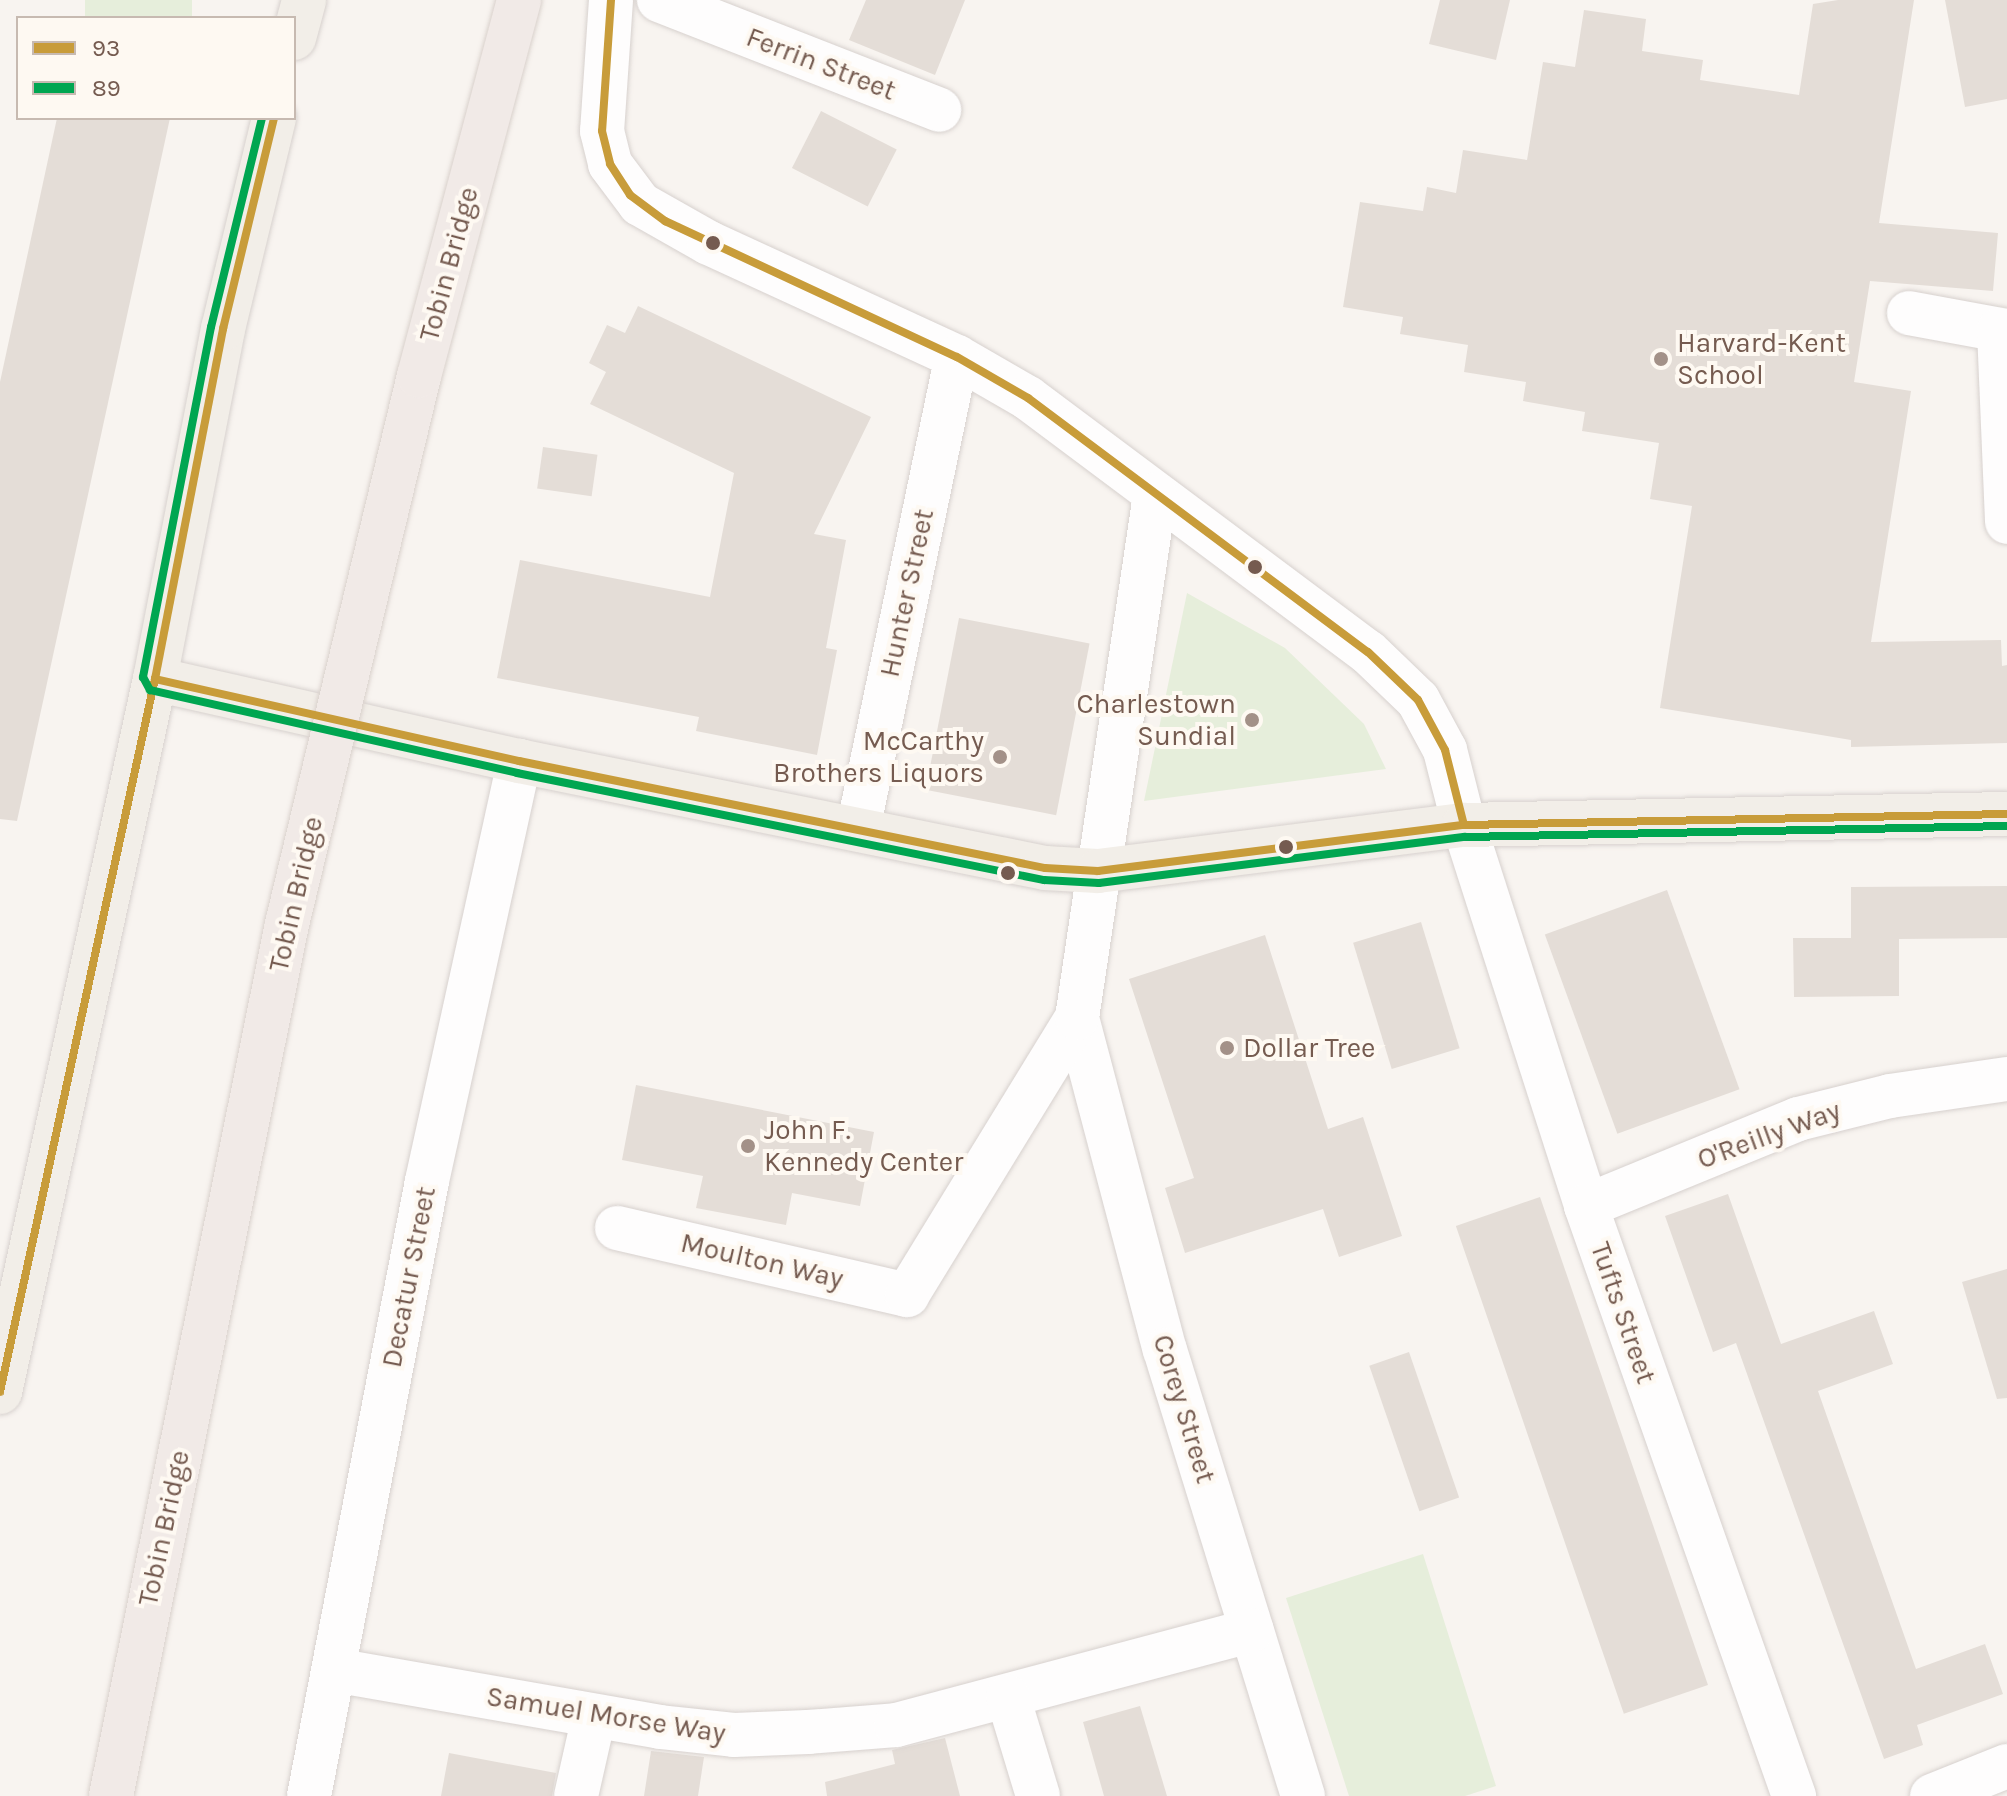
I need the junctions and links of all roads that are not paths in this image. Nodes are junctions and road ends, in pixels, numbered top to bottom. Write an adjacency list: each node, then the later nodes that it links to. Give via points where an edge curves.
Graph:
1 (304, 0): 5 (main road)
2 (518, 0): 29 (highway, Tobin Bridge, bridge, via 419,370 303,853 215,1251)
3 (611, 0): 10 (street, Tufts Street, via 602,131 610,164 630,195 665,221)
4 (659, 0): 6 (street, Ferrin Street)
5 (296, 30)
6 (939, 110)
7 (274, 120): 13 (main road, via 223,329)
8 (1909, 313): 9 (street)
9 (2003, 330): 12 (street)
10 (957, 357): 11 (street, Tufts Street, via 1028,398); 17 (street, Hunter Street)
11 (1155, 495): 16 (street, Tufts Street, via 1368,652 1418,700 1445,750); 18 (street)
12 (2007, 522)
13 (155, 679): 14 (main road); 23 (main road)
14 (519, 761): 17 (main road); 25 (street, Decatur Street, via 427,1181)
15 (2007, 814): 16 (main road)
16 (1464, 825): 18 (main road); 21 (street, Tufts Street)
17 (858, 829): 18 (main road, via 1034,868)
18 (1098, 871): 19 (street)
19 (1077, 1018): 22 (street, Moulton Way, via 907,1295); 24 (street, Corey Street, via 1165,1350)
20 (2007, 1079): 21 (street, O'Reilly Way, via 1890,1096 1798,1119)
21 (1586, 1206): 34 (street, Tufts Street)
22 (617, 1228)
23 (0, 1392)
24 (1252, 1630): 26 (street, Samuel Morse Way); 33 (street, Corey Street)
25 (334, 1670): 27 (street, Samuel Morse Way); 30 (street, Decatur Street)
26 (1008, 1697): 27 (street, Samuel Morse Way, via 896,1725 808,1732 734,1735); 32 (street)
27 (594, 1716): 31 (street)
28 (2007, 1766): 35 (street)
29 (110, 1796)
30 (309, 1796)
31 (576, 1796)
32 (1038, 1796)
33 (1303, 1796)
34 (1794, 1796)
35 (1932, 1796)

